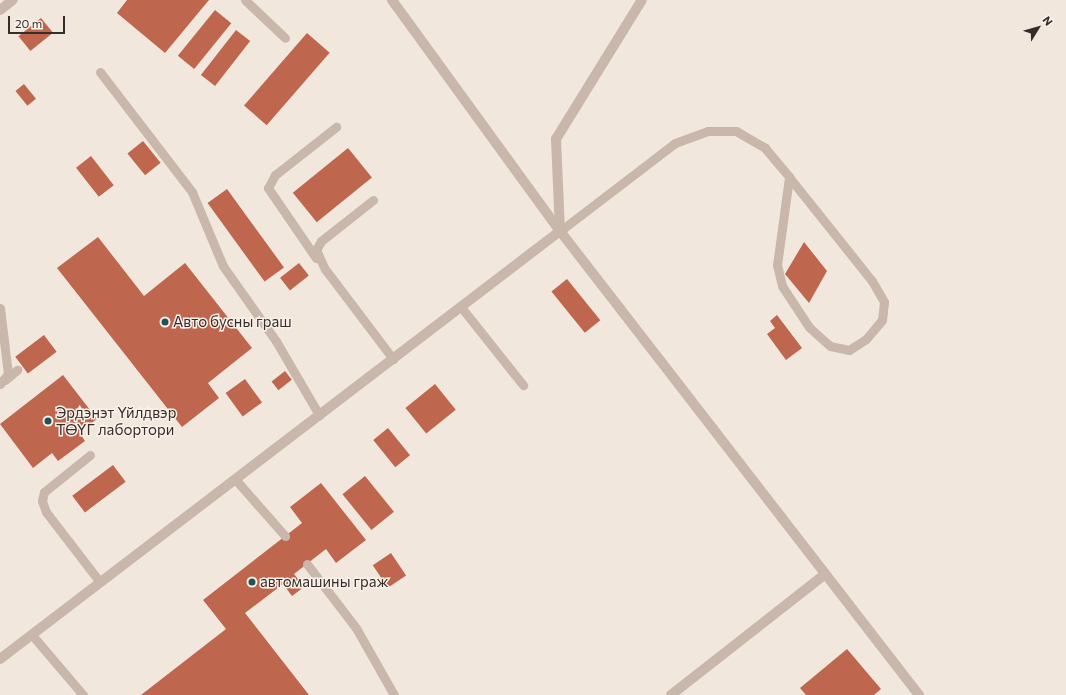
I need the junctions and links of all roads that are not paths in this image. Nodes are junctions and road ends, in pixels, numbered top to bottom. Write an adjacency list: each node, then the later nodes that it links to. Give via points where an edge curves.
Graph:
1 (13, 0): 5 (street)
2 (245, 0): 6 (lane)
3 (392, 0): 11 (street)
4 (642, 0): 11 (street, via 556,139)
5 (0, 10)
6 (285, 38)
7 (100, 72): 19 (lane, via 192,192 223,266 276,341)
8 (336, 127): 12 (lane, via 275,175 268,188)
9 (789, 177): 9 (lane, via 872,280 884,302 882,320 866,339 849,350 830,346 809,327 782,286 777,265); 11 (lane, via 765,148 736,131 708,131 676,143)
10 (373, 200): 12 (lane, via 321,241 316,250)
11 (560, 231): 13 (street); 24 (street)
12 (325, 269): 15 (lane)
13 (461, 307): 15 (street); 18 (lane)
14 (0, 308): 17 (lane)
15 (393, 359): 19 (street)
16 (17, 370): 17 (lane)
17 (3, 382)
18 (523, 386)
19 (318, 415): 21 (street)
20 (90, 455): 25 (lane, via 44,492 42,501 46,512)
21 (235, 479): 22 (lane); 25 (street)
22 (285, 536)
23 (307, 564): 29 (lane, via 356,628)
24 (824, 575): 30 (street); 31 (street)
25 (100, 582): 26 (street)
26 (32, 635): 27 (street); 28 (lane)
27 (0, 659)
28 (83, 695)
29 (394, 695)
30 (671, 695)
31 (919, 695)

